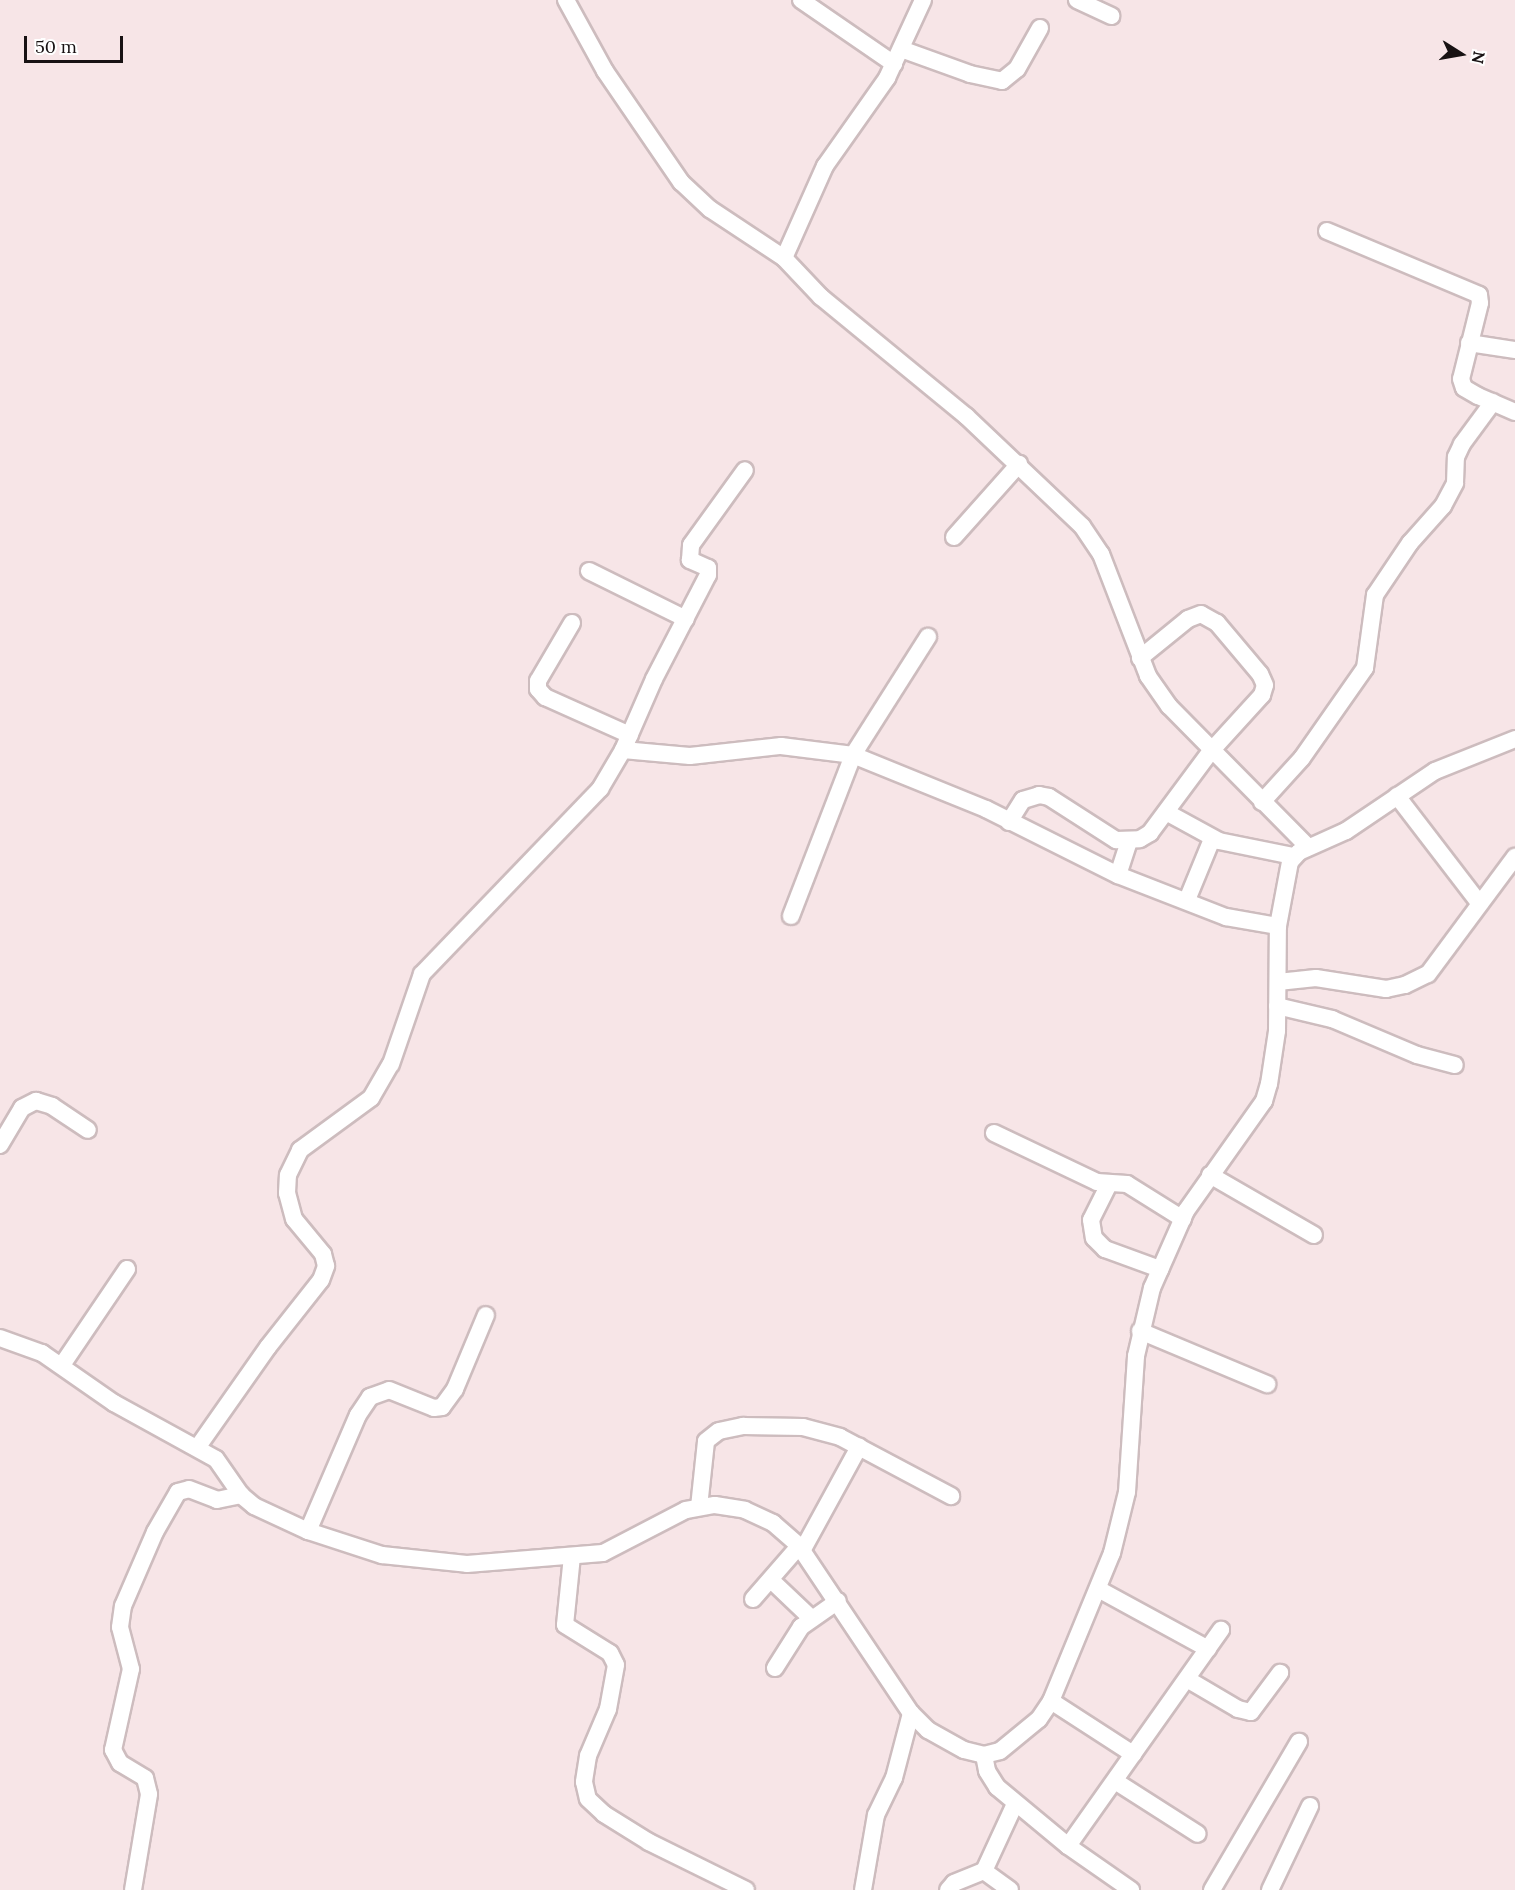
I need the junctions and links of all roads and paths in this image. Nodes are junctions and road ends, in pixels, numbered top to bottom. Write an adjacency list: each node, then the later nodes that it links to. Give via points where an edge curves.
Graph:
1 (566, 0): 9 (street, via 605,71 681,182 710,209)
2 (801, 0): 7 (street)
3 (923, 0): 7 (street)
4 (1077, 0): 5 (street)
5 (1111, 16)
6 (1040, 28): 7 (street, via 1017,69 1002,81)
7 (897, 57): 9 (street, via 825,166)
8 (1327, 231): 10 (street, via 1479,295)
9 (784, 258): 14 (street, via 821,297)
10 (1468, 343): 11 (street); 12 (street, via 1462,364 1464,388)
11 (1515, 350)
12 (1493, 402): 13 (street); 27 (street, via 1462,444 1456,457 1455,483 1443,506 1410,543 1375,595 1365,668 1302,758)
13 (1515, 412)
14 (1018, 464): 16 (street); 21 (street, via 1082,526 1101,554)
15 (745, 470): 18 (street, via 688,553 690,560 708,568 708,575)
16 (954, 537)
17 (589, 571): 18 (street)
18 (686, 619): 23 (street)
19 (572, 623): 23 (street, via 538,681 538,689 545,697)
20 (928, 637): 25 (street)
21 (1140, 658): 24 (street, via 1169,706); 24 (street, via 1188,619 1201,614 1217,623 1260,674 1265,685 1262,695)
22 (1515, 739): 26 (street, via 1447,765)
23 (627, 742): 25 (street, via 690,756 781,746); 58 (street, via 600,789 422,974 391,1064 370,1098 300,1150 288,1175 287,1193 294,1219 323,1254 326,1266 321,1280 268,1347)
24 (1211, 751): 27 (street); 28 (street)
25 (853, 755): 29 (street); 38 (street)
26 (1397, 796): 32 (street, via 1346,831); 37 (street)
27 (1262, 802): 32 (street)
28 (1166, 812): 30 (street); 31 (street, via 1150,833)
29 (1009, 822): 31 (street, via 1023,800 1039,795 1049,797 1102,832); 35 (street)
30 (1212, 838): 33 (street); 36 (street)
31 (1129, 841): 35 (street)
32 (1308, 847): 33 (street)
33 (1293, 856): 39 (street, via 1286,873)
34 (1515, 857): 37 (street)
35 (1118, 875): 36 (street)
36 (1187, 900): 39 (street, via 1226,917)
37 (1479, 903): 40 (street, via 1434,968 1405,986 1374,989 1316,978)
38 (791, 916)
39 (1278, 926): 40 (street)
40 (1278, 982): 41 (street)
41 (1277, 1006): 42 (street, via 1332,1019 1417,1055); 46 (street, via 1273,1070 1264,1101)
42 (1455, 1065)
43 (88, 1130): 45 (street, via 36,1101 22,1108)
44 (994, 1133): 47 (street, via 1097,1182)
45 (0, 1145)
46 (1210, 1175): 48 (street); 49 (street)
47 (1109, 1184): 48 (street, via 1127,1184); 51 (street, via 1091,1220 1094,1238 1106,1249)
48 (1182, 1219): 51 (street)
49 (1314, 1235)
50 (128, 1269): 55 (street)
51 (1160, 1269): 53 (street)
52 (486, 1315): 62 (street, via 455,1389 442,1407 434,1408 389,1390 370,1397 358,1414)
53 (1140, 1331): 56 (street); 66 (street, via 1126,1492)
54 (0, 1338): 55 (street, via 22,1344)
55 (62, 1365): 58 (street, via 114,1403)
56 (1267, 1384)
57 (859, 1447): 60 (street); 61 (street, via 803,1427 743,1426 719,1431 710,1435 703,1453); 63 (street)
58 (198, 1448): 59 (street, via 225,1468)
59 (241, 1495): 62 (street, via 272,1516); 86 (street, via 217,1500 189,1489 178,1492 155,1532 123,1606 120,1628 131,1669 113,1750 120,1763 145,1778 149,1794)
60 (951, 1496)
61 (699, 1507): 63 (street, via 730,1506 745,1510 773,1523); 64 (street, via 638,1533 611,1552)
62 (308, 1532): 64 (street, via 382,1555 417,1561 467,1564)
63 (801, 1548): 65 (street); 68 (street)
64 (572, 1556): 87 (street, via 565,1625 610,1653 616,1665 608,1709 588,1756 584,1782 588,1799 604,1814 649,1842)
65 (771, 1580): 67 (street); 69 (street)
66 (1100, 1590): 71 (street); 75 (street)
67 (753, 1599)
68 (838, 1601): 69 (street); 76 (street)
69 (811, 1618): 72 (street, via 794,1634)
70 (1221, 1630): 71 (street)
71 (1208, 1649): 74 (street)
72 (775, 1668)
73 (1280, 1673): 74 (street, via 1251,1712 1238,1709)
74 (1187, 1679): 78 (street)
75 (1051, 1701): 78 (street); 79 (street, via 1039,1719 1010,1747)
76 (911, 1713): 79 (street, via 947,1744); 88 (street, via 894,1778 876,1815)
77 (1299, 1742): 92 (street)
78 (1133, 1754): 80 (street)
79 (984, 1755): 81 (street, via 992,1779)
80 (1115, 1781): 83 (street); 84 (street)
81 (1015, 1804): 84 (street); 85 (street)
82 (1310, 1806): 93 (street)
83 (1198, 1834)
84 (1068, 1846): 91 (street)
85 (984, 1871): 89 (street, via 954,1883); 90 (street)
86 (133, 1890)
87 (746, 1890)
88 (862, 1890)
89 (948, 1890)
90 (1010, 1890)
91 (1131, 1890)
92 (1212, 1890)
93 (1270, 1890)

